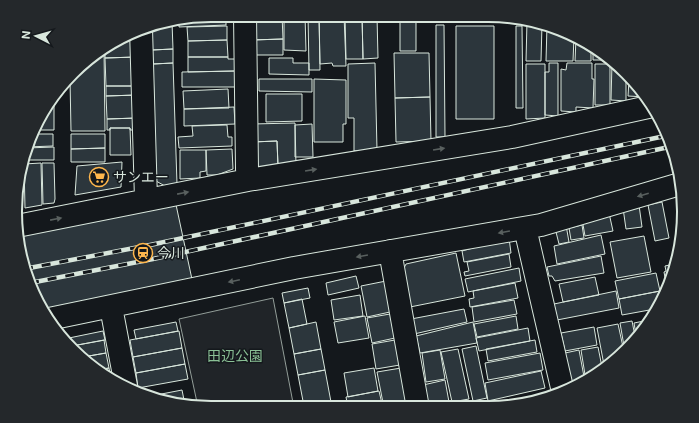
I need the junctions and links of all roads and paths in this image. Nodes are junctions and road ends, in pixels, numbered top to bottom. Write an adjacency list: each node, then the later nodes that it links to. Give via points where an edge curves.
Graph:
1 (245, 22): 4 (street)
2 (141, 35): 6 (street)
3 (646, 108): 4 (street, one-way to 3, via 512,137)
4 (248, 180): 6 (street, one-way to 4)
5 (675, 186): 8 (street, one-way to 8)
6 (146, 200): 7 (street, one-way to 6)
7 (22, 225)
8 (525, 228): 9 (street, one-way to 9); 13 (street)
9 (390, 251): 10 (street, one-way to 10, via 294,268); 14 (street)
10 (111, 307): 11 (street); 12 (street)
11 (55, 319)
12 (125, 380)
13 (562, 386)
14 (417, 401)

